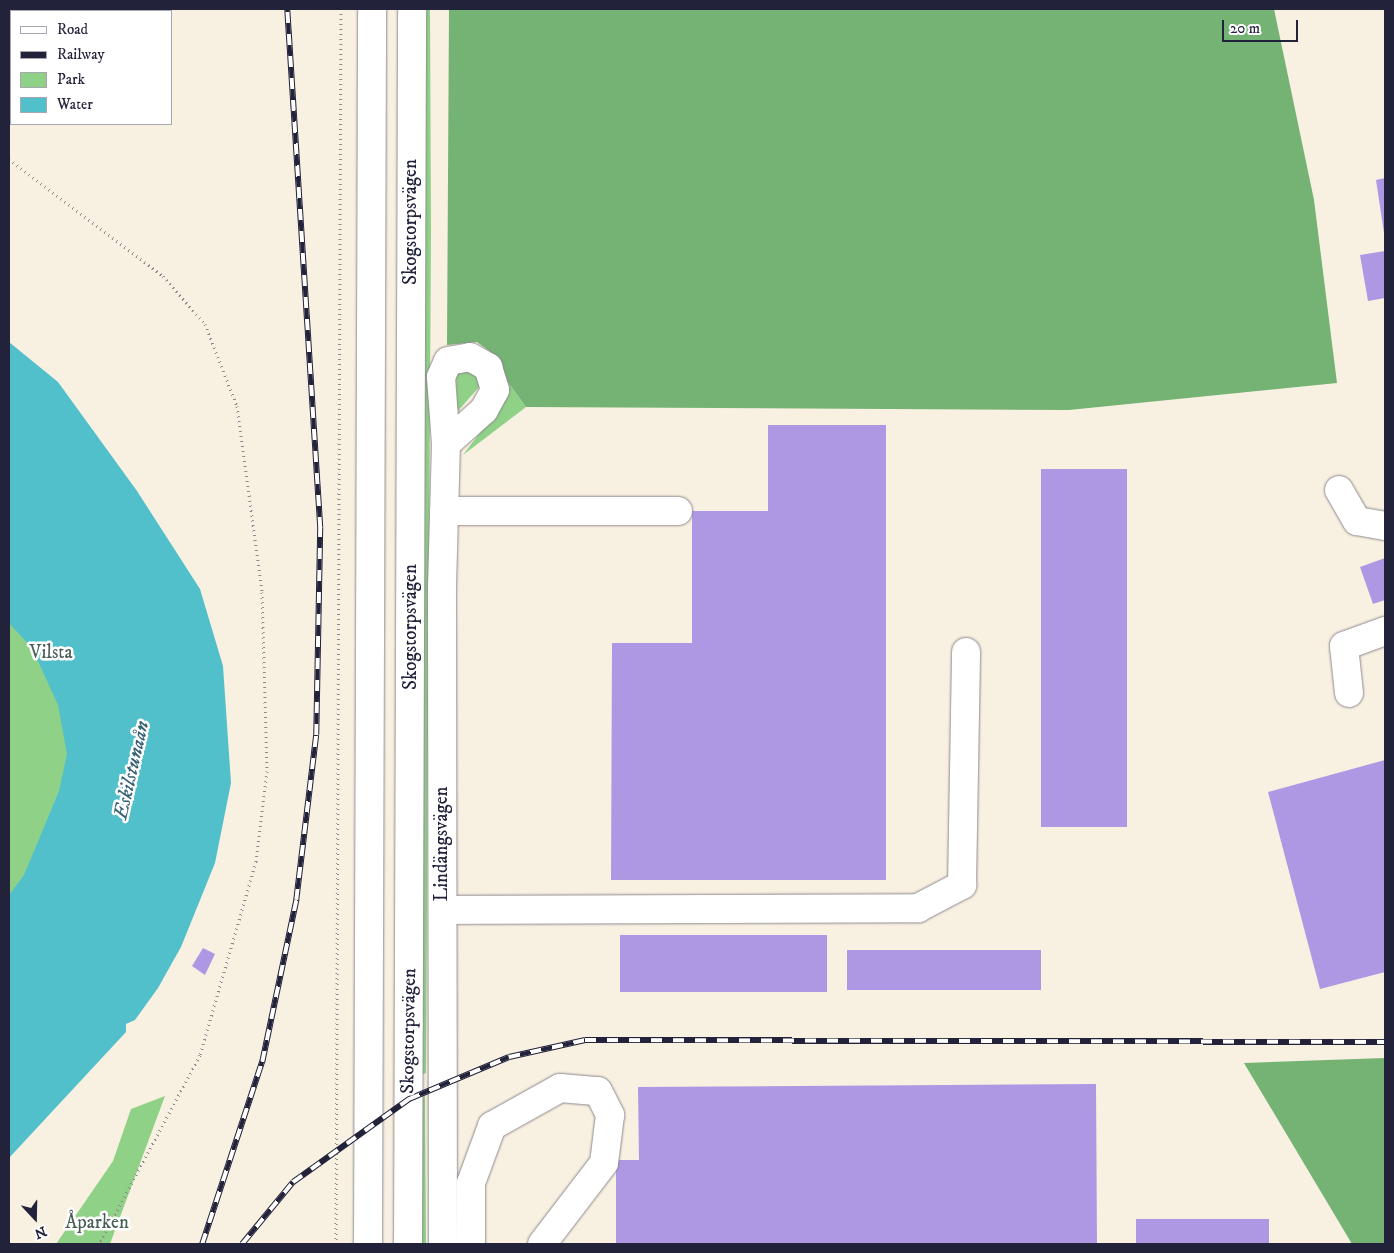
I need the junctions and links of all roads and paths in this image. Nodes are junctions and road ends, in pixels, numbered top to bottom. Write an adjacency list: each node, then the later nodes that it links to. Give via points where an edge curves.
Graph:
1 (340, 9): 15 (path)
2 (372, 9): 16 (main road)
3 (412, 9): 17 (main road, Skogstorpsvägen)
4 (9, 158): 14 (path, via 163,276 204,324 237,406 262,592 267,771 256,861 200,1055)
5 (446, 444): 8 (main road, Lindängsvägen)
6 (1339, 490): 9 (main road, via 1357,521)
7 (678, 511): 8 (main road)
8 (444, 512): 13 (main road, Lindängsvägen)
9 (1385, 526)
10 (1385, 631): 12 (main road, via 1344,646)
11 (966, 652): 13 (main road, via 962,885 918,908)
12 (1349, 693)
13 (442, 910): 18 (main road, Lindängsvägen)
14 (99, 1244)
15 (336, 1244)
16 (368, 1244)
17 (408, 1244)
18 (444, 1244)
19 (471, 1244): 20 (main road, via 471,1184 492,1126 560,1088 598,1091 610,1115 604,1163)
20 (542, 1244)

